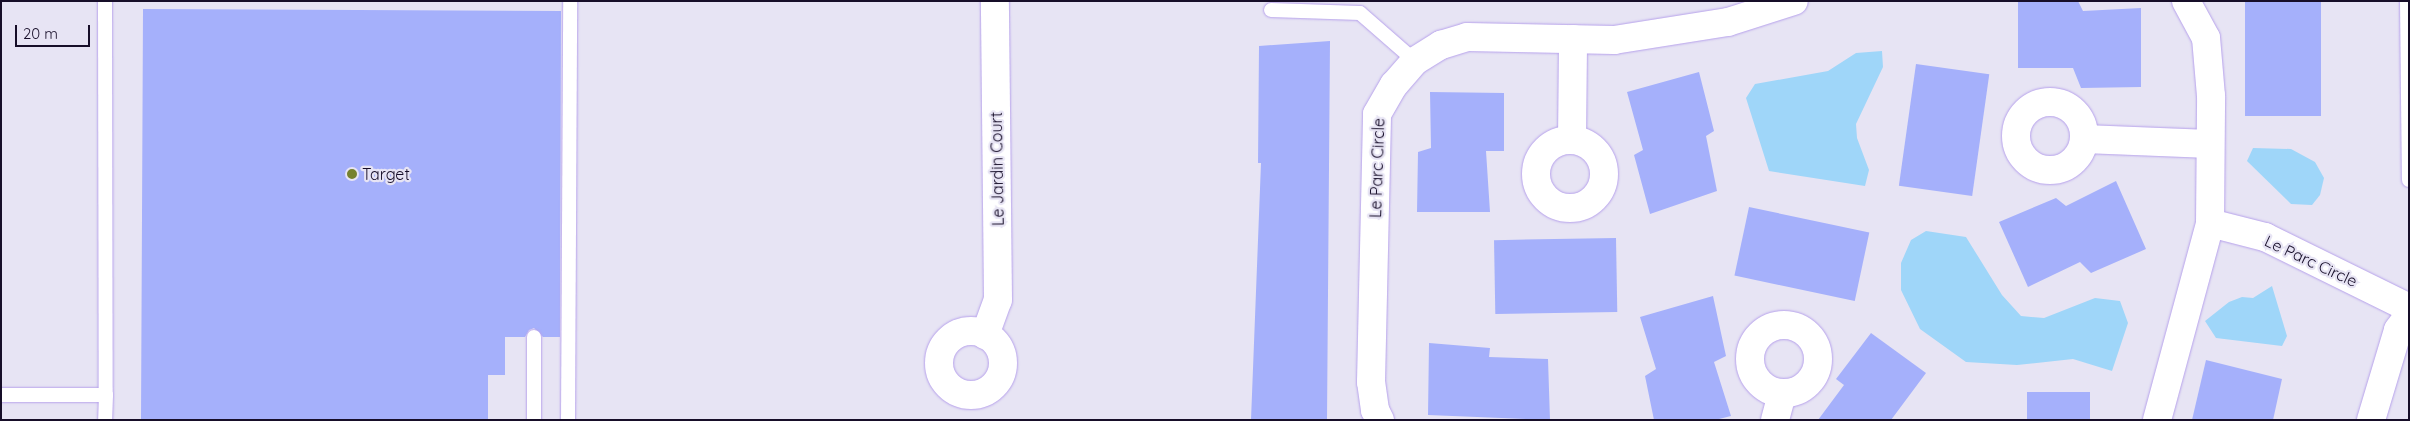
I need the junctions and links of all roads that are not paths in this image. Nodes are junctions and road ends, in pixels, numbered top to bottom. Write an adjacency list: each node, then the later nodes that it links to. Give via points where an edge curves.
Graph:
1 (105, 1): 23 (lane)
2 (570, 1): 26 (lane)
3 (995, 1): 19 (street, Le Jardin Court, via 998,300)
4 (1794, 1): 9 (street, Le Parc Circle, via 1728,22 1614,40)
5 (2186, 1): 14 (street, via 2206,38)
6 (2407, 1): 8 (lane)
7 (1271, 10): 10 (lane, via 1360,13)
8 (2408, 20): 11 (lane)
9 (1573, 39): 10 (street, Le Parc Circle, via 1467,37 1442,45); 13 (street)
10 (1415, 61): 27 (street, Le Parc Circle, via 1394,85 1377,114 1372,382 1375,410)
11 (2408, 136): 15 (lane)
12 (2084, 139): 14 (street)
13 (1572, 140)
14 (2210, 144): 16 (street)
15 (2409, 180)
16 (2210, 223): 17 (street, Le Parc Circle, via 2265,237); 29 (street)
17 (2409, 308)
18 (2409, 315): 30 (street, via 2398,330)
19 (986, 335)
20 (534, 337): 25 (lane)
21 (1782, 393): 28 (street)
22 (1, 395): 23 (lane)
23 (106, 395): 24 (lane)
24 (105, 420)
25 (534, 420)
26 (568, 420)
27 (1380, 420)
28 (1775, 420)
29 (2157, 420)
30 (2371, 420)

